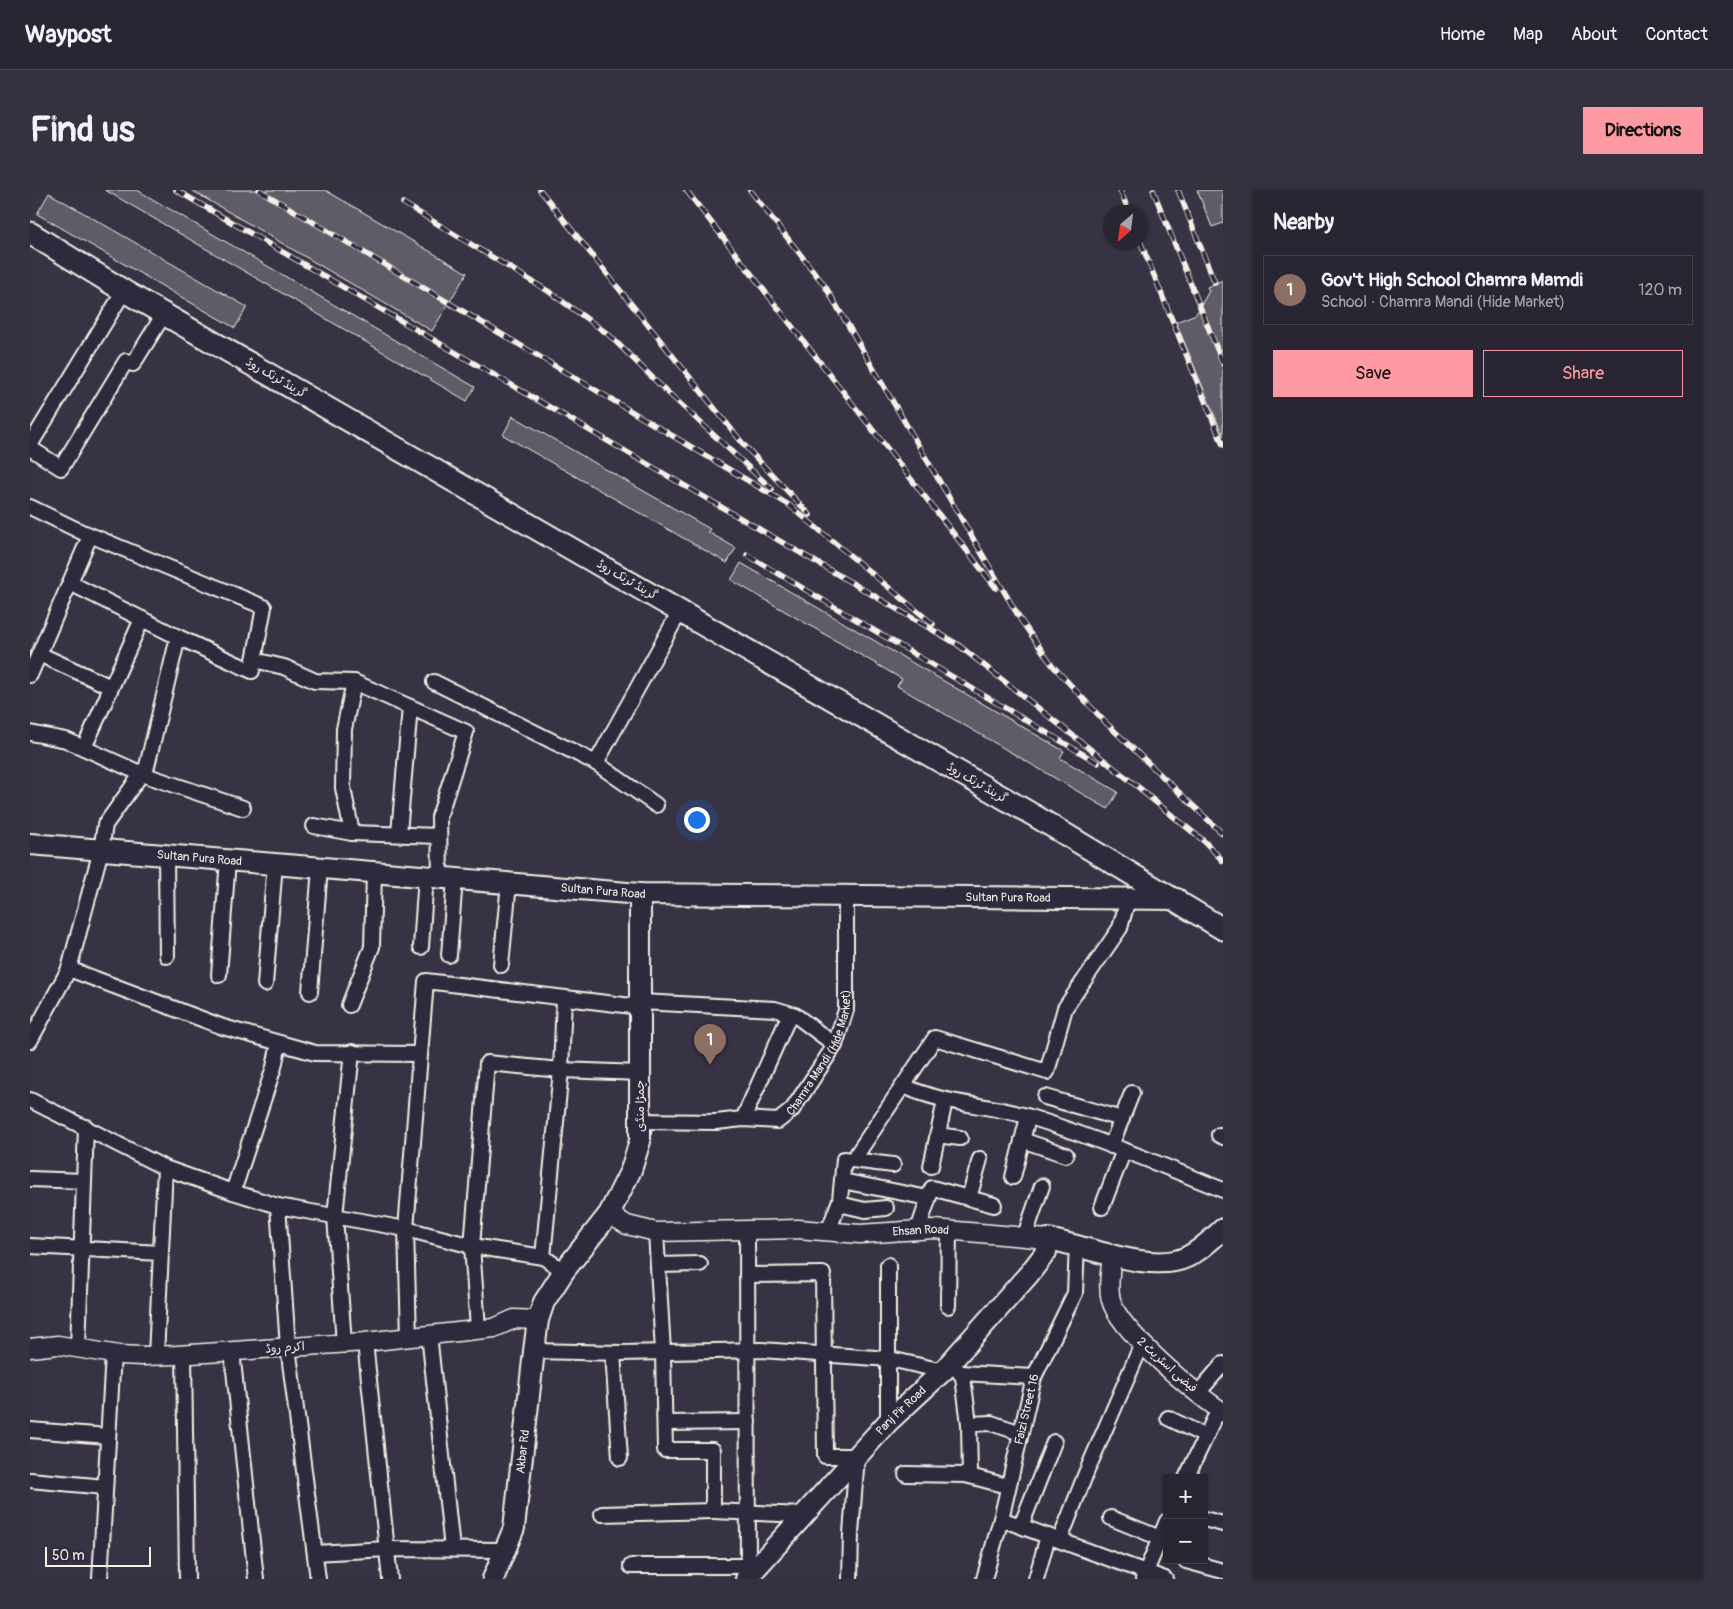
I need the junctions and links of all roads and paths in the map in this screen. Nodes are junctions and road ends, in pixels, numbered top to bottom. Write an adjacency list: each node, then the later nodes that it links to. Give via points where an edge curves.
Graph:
1 (30, 233): 2 (main road, گرینڈ ٹرنک روڈ)
2 (124, 291): 3 (main road, گرینڈ ٹرنک روڈ); 4 (street)
3 (164, 314): 4 (street, via 133,364 126,361 61,468); 8 (main road, گرینڈ ٹرنک روڈ)
4 (30, 446)
5 (30, 507): 6 (street)
6 (85, 534): 7 (street, via 90,536); 12 (street, via 264,607)
7 (70, 582): 9 (street); 11 (street)
8 (680, 611): 20 (street); 40 (main road, گرینڈ ٹرنک روڈ)
9 (142, 619): 10 (street); 16 (street)
10 (178, 637): 12 (street, via 252,671); 21 (street, via 147,766)
11 (39, 654): 13 (street); 16 (street)
12 (254, 660): 14 (street, via 284,667 315,681)
13 (30, 675)
14 (354, 682): 17 (street); 25 (street, via 344,730 342,788)
15 (434, 682): 20 (street)
16 (111, 687): 19 (street)
17 (410, 707): 26 (street); 27 (street, via 466,732 439,817)
18 (30, 733): 19 (street, via 66,740)
19 (84, 748): 21 (street)
20 (596, 763): 22 (street)
21 (142, 774): 23 (street); 29 (street, via 105,824)
22 (656, 805)
23 (243, 808)
24 (314, 826): 25 (street)
25 (352, 833): 26 (street)
26 (399, 834): 27 (street)
27 (439, 836): 35 (street)
28 (30, 844): 29 (main road, Sultan Pura Road)
29 (101, 850): 30 (main road, Sultan Pura Road); 46 (street)
30 (166, 855): 31 (main road, Sultan Pura Road); 44 (street)
31 (228, 860): 32 (main road, Sultan Pura Road); 47 (street)
32 (275, 864): 33 (main road, Sultan Pura Road); 48 (street)
33 (320, 868): 34 (main road, Sultan Pura Road); 49 (street)
34 (374, 872): 35 (main road, Sultan Pura Road); 52 (street, via 372,947)
35 (440, 878): 36 (main road, Sultan Pura Road); 42 (street); 43 (street)
36 (509, 883): 37 (main road, Sultan Pura Road); 45 (street)
37 (640, 894): 38 (main road, Sultan Pura Road); 51 (main road, چمڑا منڈی)
38 (846, 896): 39 (main road, Sultan Pura Road); 56 (street, Chamra Mandi (Hide Market), via 846,1010)
39 (1128, 899): 40 (main road, Sultan Pura Road); 61 (street, via 1120,928 1064,1008 1047,1072 935,1038)
40 (1177, 899): 41 (main road, گرینڈ ٹرنک روڈ)
41 (1223, 928)
42 (421, 947)
43 (449, 955)
44 (167, 956)
45 (501, 965)
46 (69, 969): 54 (street); 55 (street, via 223,1027)
47 (219, 975)
48 (264, 984)
49 (310, 992)
50 (564, 998): 51 (street); 58 (street, via 426,980); 59 (street)
51 (640, 1004): 53 (street, via 775,1009); 60 (main road, چمڑا منڈی)
52 (349, 1005)
53 (790, 1014): 56 (street); 67 (street)
54 (32, 1034)
55 (279, 1043): 57 (street, via 316,1053); 87 (street)
56 (835, 1045): 67 (street, Chamra Mandi (Hide Market), via 792,1110 778,1121)
57 (352, 1052): 58 (street); 96 (street)
58 (420, 1054): 97 (street)
59 (561, 1070): 60 (street); 108 (street, via 487,1062); 112 (street)
60 (640, 1073): 69 (main road, چمڑا منڈی)
61 (904, 1086): 65 (street); 77 (street)
62 (1132, 1093): 68 (street)
63 (1045, 1097): 68 (street)
64 (30, 1100): 70 (street)
65 (945, 1101): 66 (street); 71 (street)
66 (1028, 1117): 73 (street); 74 (street)
67 (743, 1118): 69 (street, Chamra Mandi (Hide Market), via 716,1122)
68 (1122, 1119): 74 (street)
69 (639, 1121): 95 (main road, چمڑا منڈی, via 640,1141)
70 (86, 1128): 80 (street); 83 (street)
71 (937, 1135): 72 (street); 79 (street)
72 (960, 1138)
73 (1022, 1140): 75 (street); 81 (street)
74 (1118, 1148): 86 (street); 93 (street)
75 (1066, 1155)
76 (980, 1158): 89 (street)
77 (853, 1160): 78 (street); 84 (street, via 844,1159)
78 (893, 1165)
79 (931, 1166)
80 (165, 1168): 87 (street); 110 (street)
81 (1013, 1177)
82 (30, 1179): 83 (street)
83 (84, 1181): 109 (street)
84 (842, 1181): 88 (street); 90 (street)
85 (1042, 1186): 104 (street)
86 (1223, 1190)
87 (233, 1192): 92 (street)
88 (928, 1198): 89 (street, via 932,1188); 100 (street)
89 (969, 1198): 91 (street)
90 (839, 1204): 94 (street, via 865,1210); 103 (street)
91 (994, 1205)
92 (278, 1206): 96 (street); 126 (street)
93 (1102, 1207)
94 (886, 1208)
95 (609, 1214): 102 (street, Ehsan Road, via 627,1225); 116 (main road, چمڑا منڈی)
96 (334, 1216): 97 (street); 124 (street)
97 (406, 1229): 108 (street); 122 (street)
98 (1223, 1229): 111 (main road, Ehsan Road, via 1202,1248 1176,1261 1154,1264)
99 (747, 1230): 102 (street, Ehsan Road); 103 (street, Ehsan Road); 117 (street)
100 (918, 1230): 101 (street, Ehsan Road); 103 (street, Ehsan Road, via 860,1234)
101 (950, 1231): 104 (street, Ehsan Road); 118 (street)
102 (656, 1232): 114 (street)
103 (828, 1232)
104 (1024, 1235): 105 (street, Ehsan Road)
105 (1048, 1239): 106 (main road, Ehsan Road); 140 (main road, Panj Pir Road, via 1041,1261)
106 (1077, 1244): 111 (main road, Ehsan Road); 141 (street, Faizi Street 16, via 1075,1293)
107 (30, 1246): 109 (street)
108 (472, 1246): 112 (street); 120 (street)
109 (81, 1249): 110 (street); 128 (street)
110 (161, 1253): 137 (street)
111 (1112, 1254): 125 (street, فیضی اسٹریٹ 2, via 1111,1301)
112 (542, 1258): 116 (street)
113 (700, 1264): 114 (street)
114 (658, 1265): 132 (street)
115 (888, 1265): 138 (street)
116 (564, 1272): 119 (main road, چمڑا منڈی, via 544,1302)
117 (747, 1275): 129 (street); 136 (street, via 824,1274)
118 (948, 1306)
119 (538, 1320): 120 (street, اکرم روڈ, via 514,1319 494,1328); 131 (main road, Akbar Rd)
120 (478, 1328): 121 (street, اکرم روڈ)
121 (429, 1334): 122 (street, اکرم روڈ); 175 (street)
122 (409, 1337): 123 (street, اکرم روڈ)
123 (365, 1342): 124 (street, اکرم روڈ); 174 (street)
124 (344, 1344): 126 (street, اکرم روڈ)
125 (1142, 1344): 142 (street, فیضی اسٹریٹ 2); 172 (street)
126 (288, 1347): 130 (street, اکرم روڈ); 177 (street)
127 (30, 1348): 128 (street, اکرم روڈ, via 58,1345)
128 (78, 1348): 134 (street, اکرم روڈ)
129 (748, 1350): 132 (street); 136 (street); 145 (street)
130 (232, 1351): 135 (street, اکرم روڈ); 185 (street)
131 (534, 1351): 133 (street); 176 (main road, Akbar Rd, via 514,1528)
132 (663, 1352): 133 (street); 147 (street)
133 (612, 1353): 155 (street)
134 (113, 1354): 137 (street, اکرم روڈ); 151 (street)
135 (184, 1354): 137 (street, اکرم روڈ); 184 (street)
136 (824, 1354): 138 (street); 154 (street, via 825,1456)
137 (156, 1356)
138 (890, 1360): 140 (street); 146 (street)
139 (1222, 1367): 142 (street)
140 (951, 1369): 141 (street); 146 (main road, Panj Pir Road); 148 (street)
141 (1034, 1377): 150 (street, Faizi Street 16)
142 (1198, 1393): 143 (street, فیضی اسٹریٹ 2)
143 (1221, 1410): 152 (street)
144 (1168, 1418): 152 (street)
145 (748, 1422): 147 (street); 163 (street)
146 (888, 1422): 154 (main road, Panj Pir Road)
147 (665, 1423): 162 (street, via 666,1450 713,1450)
148 (969, 1424): 150 (street, via 991,1423); 158 (street)
149 (30, 1430): 151 (street)
150 (1021, 1433): 160 (street, Faizi Street 16)
151 (108, 1436): 161 (street)
152 (1205, 1436): 157 (street)
153 (1054, 1442): 170 (street)
154 (857, 1456): 165 (main road, Panj Pir Road); 189 (street)
155 (620, 1458)
156 (906, 1474): 158 (street)
157 (1188, 1474)
158 (970, 1476): 160 (street)
159 (30, 1480): 161 (street)
160 (1007, 1486): 167 (street, Faizi Street 16)
161 (105, 1487): 183 (street)
162 (713, 1511): 163 (street); 164 (street)
163 (748, 1513): 165 (street); 181 (street)
164 (602, 1514)
165 (804, 1515): 181 (main road, Panj Pir Road)
166 (1111, 1518): 173 (street)
167 (1001, 1519): 170 (street); 190 (street, Faizi Street 16)
168 (1208, 1520): 169 (street)
169 (1223, 1524)
170 (1022, 1526): 172 (street)
171 (1163, 1531): 173 (street)
172 (1054, 1538): 182 (street); 191 (street)
173 (1160, 1538): 182 (street)
174 (387, 1549): 175 (street); 177 (street); 187 (street)
175 (452, 1549): 176 (street)
176 (505, 1550): 188 (main road, Akbar Rd)
177 (315, 1553): 186 (street)
178 (1197, 1564): 180 (street)
179 (631, 1566): 181 (street)
180 (1223, 1571)
181 (747, 1574)
182 (1144, 1575): 192 (street)
183 (100, 1579)
184 (187, 1579)
185 (256, 1579)
186 (318, 1579)
187 (390, 1579)
188 (493, 1579)
189 (850, 1579)
190 (984, 1579)
191 (1036, 1579)
192 (1165, 1579)

